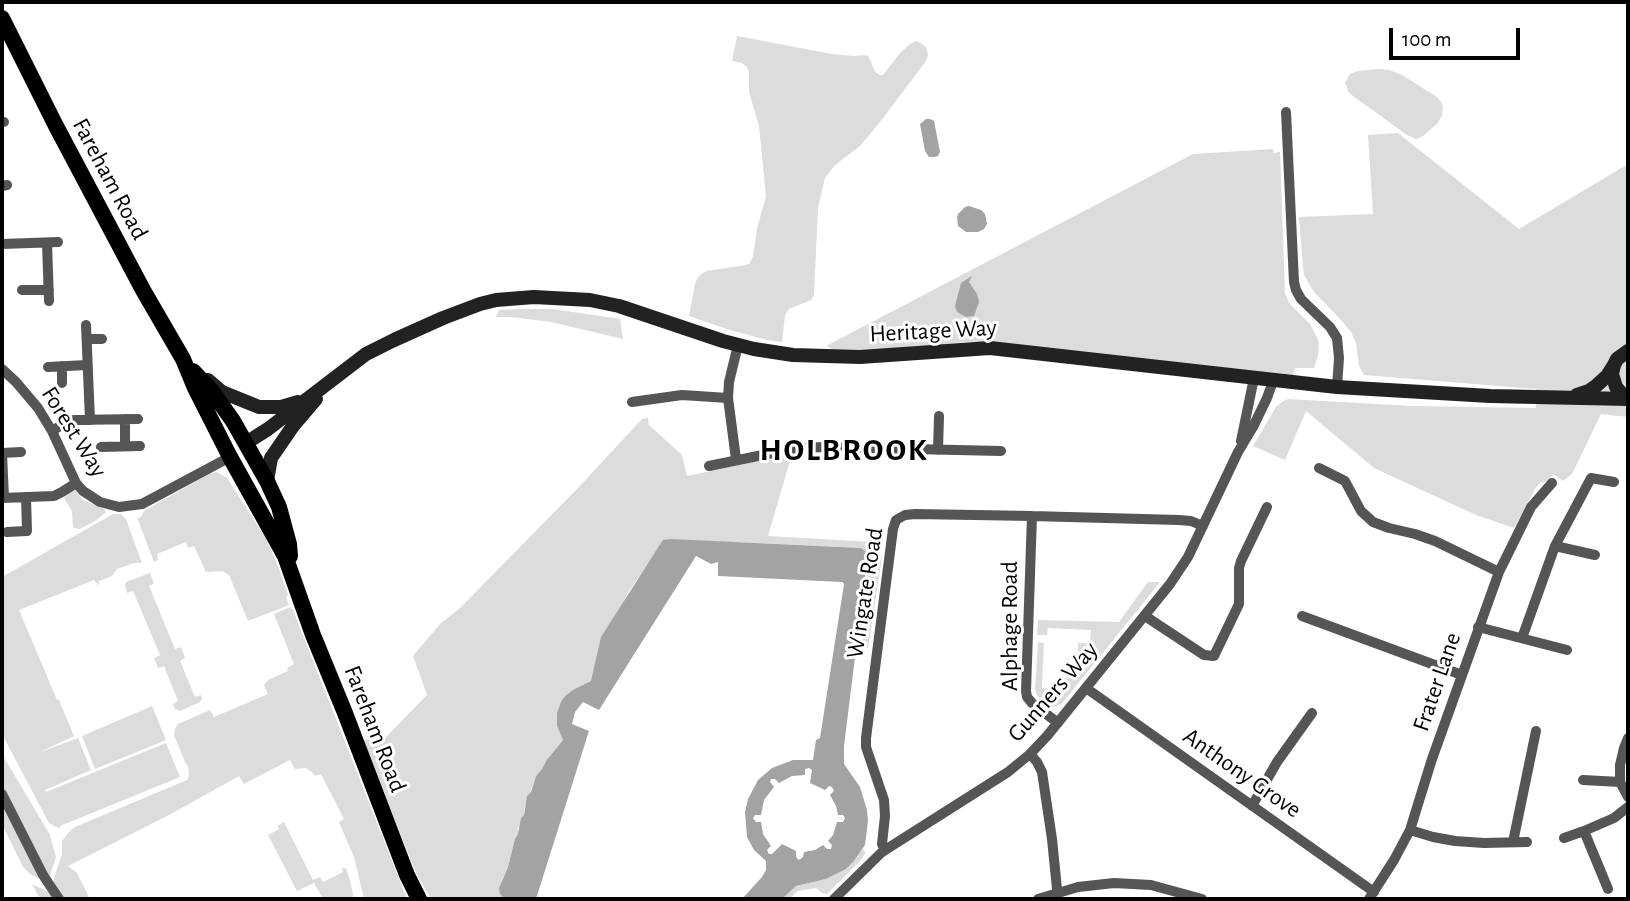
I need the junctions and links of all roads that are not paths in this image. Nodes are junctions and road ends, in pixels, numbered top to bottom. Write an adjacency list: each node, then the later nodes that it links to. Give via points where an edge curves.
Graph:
1 (2, 18): 15 (main road, Fareham Road, via 136,278)
2 (1286, 112): 24 (street, via 1294,282 1301,299 1337,338)
3 (58, 242): 4 (street)
4 (47, 243): 5 (street); 7 (street)
5 (2, 244)
6 (22, 290): 7 (street)
7 (49, 290): 8 (street)
8 (49, 301)
9 (86, 325): 10 (street)
10 (87, 339): 11 (street); 14 (street)
11 (102, 339)
12 (738, 345): 20 (street, Heritage Way, via 619,306 523,297 496,300 446,317 366,354); 21 (street, Heritage Way, via 825,357 990,348); 26 (street)
13 (1628, 351): 16 (street, Heritage Way)
14 (87, 365): 17 (street); 31 (street)
15 (188, 365): 25 (street, Heritage Way, via 222,392 259,407 281,407); 35 (main road, Fareham Road); 44 (main road, Fareham Road)
16 (1614, 365): 27 (street, Heritage Way, via 1593,388); 28 (street, via 1614,383)
17 (62, 366): 18 (street); 23 (street)
18 (48, 367)
19 (2, 369): 34 (street, Forest Way, via 28,395)
20 (338, 375): 25 (street, Heritage Way); 48 (street, Heritage Way, via 284,438 271,458)
21 (1254, 378): 22 (street, Heritage Way); 42 (street, Gunners Way)
22 (1273, 381): 24 (street, Heritage Way); 42 (street, Gunners Way)
23 (62, 383)
24 (1337, 387): 27 (street, Heritage Way)
25 (309, 397): 35 (street, Heritage Way)
26 (728, 398): 29 (street, via 682,395); 45 (street)
27 (1554, 398): 28 (street, Heritage Way)
28 (1628, 398)
29 (632, 402)
30 (939, 416): 39 (street)
31 (90, 419): 32 (street); 34 (street, via 74,420)
32 (125, 419): 33 (street); 36 (street)
33 (138, 419)
34 (51, 431): 50 (street, Forest Way)
35 (246, 443): 44 (main road); 48 (main road, Fareham Road); 60 (main road, via 242,461 273,518)
36 (125, 446): 37 (street); 38 (street)
37 (140, 446)
38 (102, 447)
39 (938, 450): 40 (street); 45 (street, via 797,448)
40 (1001, 451)
41 (20, 452): 43 (street)
42 (1238, 452): 56 (street, Gunners Way)
43 (2, 453): 53 (street)
44 (230, 457): 50 (street, Forest Way, via 132,506 100,502); 60 (main road, Fareham Road)
45 (736, 459): 47 (street)
46 (1330, 459): 61 (street, via 1323,470 1345,481 1361,511 1373,522 1435,541)
47 (709, 466)
48 (267, 481): 62 (main road, Fareham Road, via 286,532)
49 (1614, 482): 58 (street, via 1591,478)
50 (76, 483): 52 (street, via 54,496)
51 (1552, 483): 61 (street, Frater Lane, via 1531,507)
52 (26, 497): 53 (street); 57 (street, via 27,531)
53 (3, 498)
54 (1267, 507): 63 (street, via 1241,561 1239,604 1214,656 1203,655)
55 (1032, 516): 56 (street, Wingate Road, via 1179,520); 71 (street, Alphage Road, via 1026,691 1032,703); 86 (street, Wingate Road, via 909,515 894,523 866,738 884,800)
56 (1203, 526): 63 (street, Gunners Way, via 1188,557)
57 (8, 532)
58 (1555, 546): 59 (street); 66 (street)
59 (1595, 555)
60 (285, 556): 62 (main road, Fareham Road)
61 (1499, 572): 65 (street, Frater Lane)
62 (292, 574): 92 (main road, Fareham Road)
63 (1145, 616): 69 (street, Gunners Way)
64 (1302, 616): 68 (street)
65 (1478, 626): 66 (street); 68 (street, Frater Lane)
66 (1522, 638): 67 (street)
67 (1567, 650)
68 (1462, 675): 81 (street, Frater Lane)
69 (1086, 688): 71 (street, Gunners Way); 79 (street, Anthony Grove)
70 (1312, 713): 79 (street)
71 (1058, 723): 74 (street, Gunners Way)
72 (1536, 731): 84 (street)
73 (1628, 738): 76 (street)
74 (1030, 754): 86 (street, Gunners Way); 90 (street, via 1042,772)
75 (1583, 780): 76 (street)
76 (1620, 782): 78 (street)
77 (2, 794): 91 (street)
78 (1628, 797)
79 (1252, 806): 89 (street, Anthony Grove)
80 (1628, 807): 82 (street)
81 (1410, 830): 84 (street, via 1455,841); 89 (street, Frater Lane)
82 (1584, 831): 83 (street); 87 (street)
83 (1564, 838)
84 (1513, 842): 85 (street)
85 (1527, 842)
86 (885, 850): 93 (street, Gunners Way)
87 (1608, 889)
88 (1175, 895): 90 (street, via 1151,885 1114,883 1078,887); 95 (street)
89 (1372, 895)
90 (1057, 896): 94 (street)
91 (59, 899)
92 (419, 899)
93 (834, 899)
94 (1038, 899)
95 (1202, 899)

